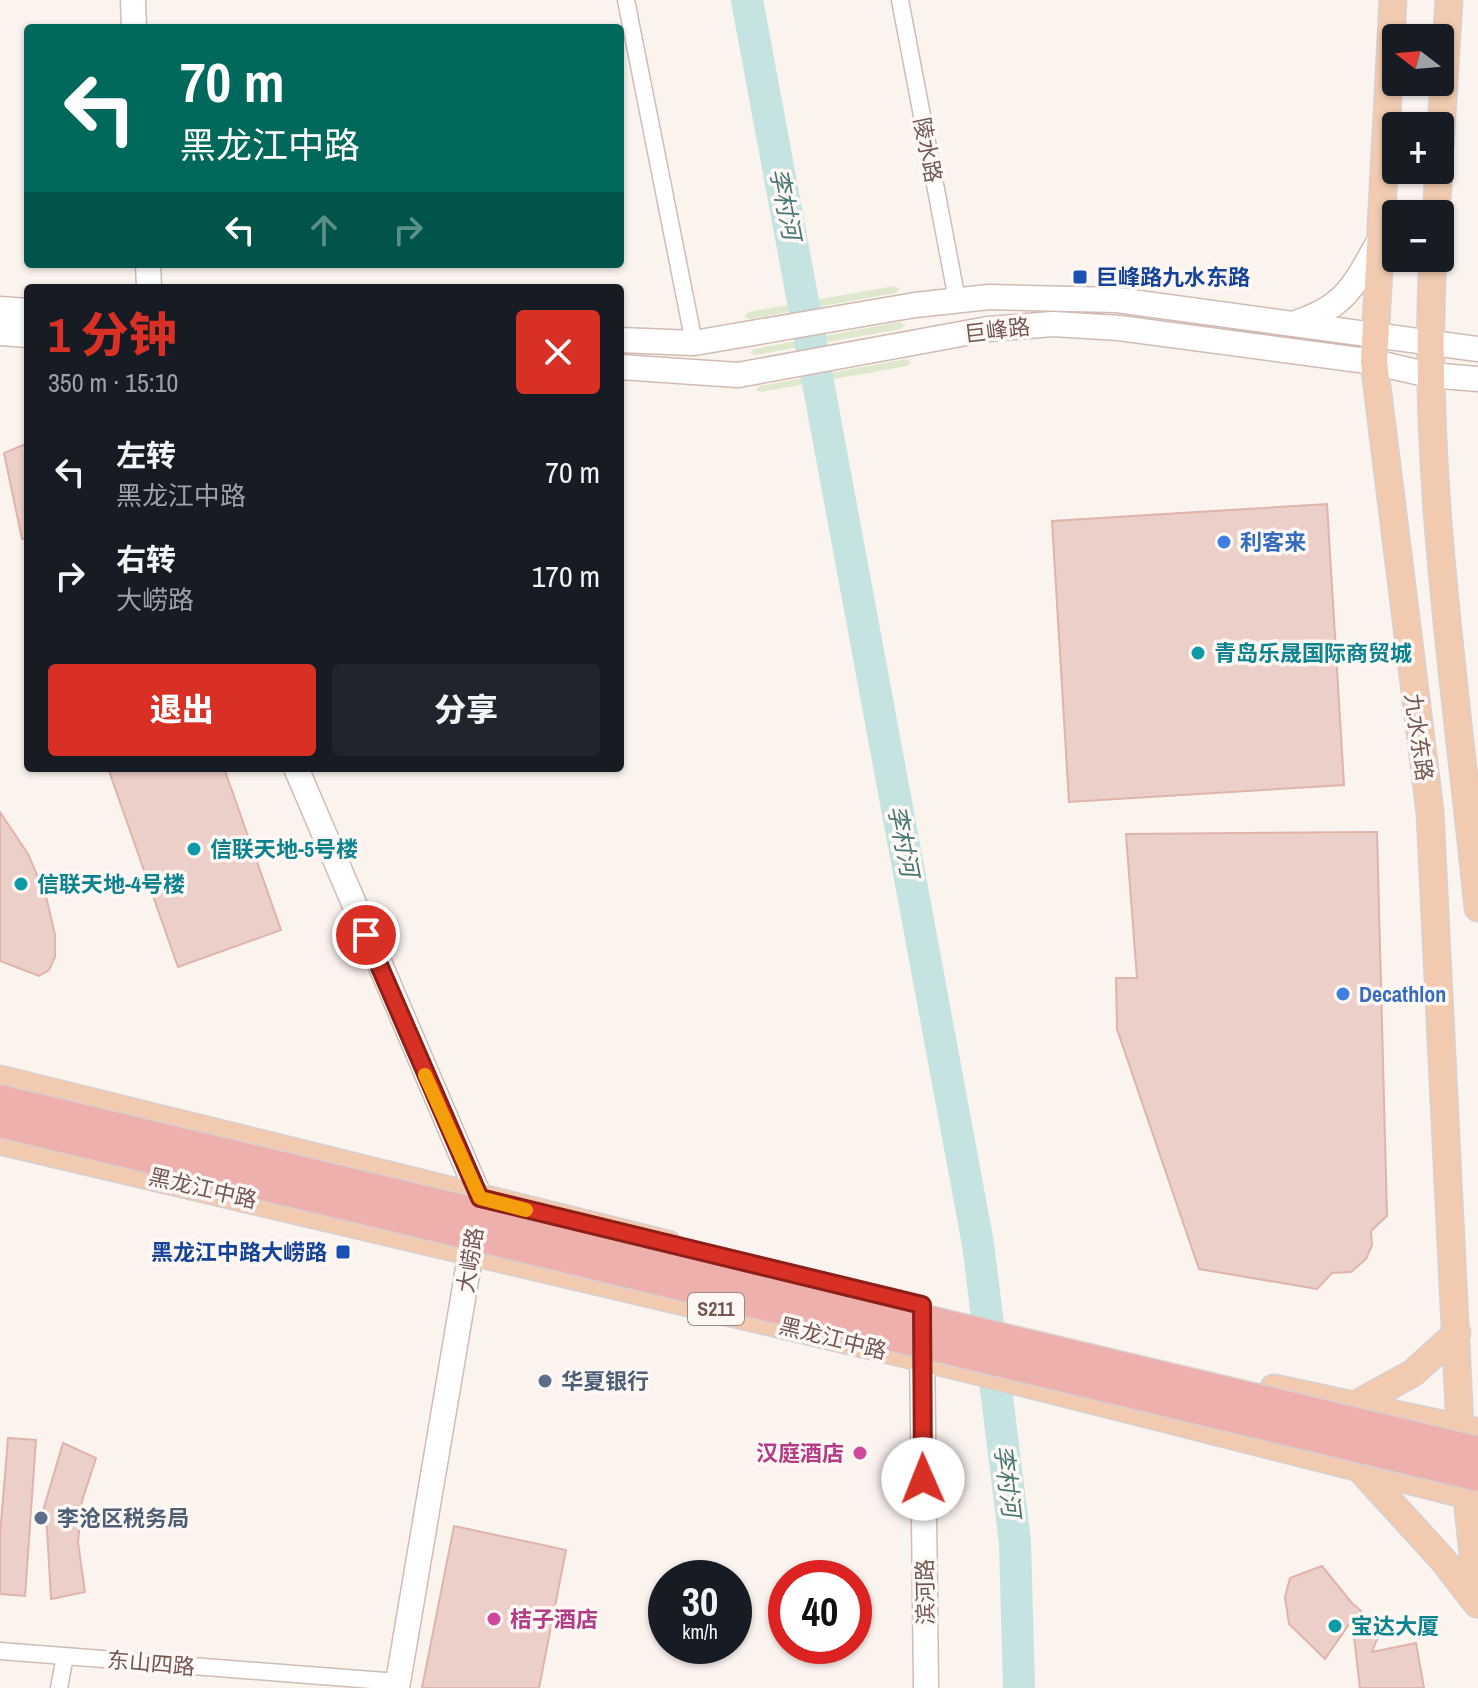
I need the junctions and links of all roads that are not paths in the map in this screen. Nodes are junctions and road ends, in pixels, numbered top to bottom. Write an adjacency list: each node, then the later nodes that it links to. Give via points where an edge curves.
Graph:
1 (133, 0): 6 (street)
2 (626, 0): 18 (street)
3 (900, 0): 10 (street, 陵水路)
4 (1393, 0): 8 (main road, 九水东路)
5 (1449, 0): 7 (main road)
6 (134, 24)
7 (1442, 112)
8 (1378, 243): 13 (street, via 1341,301 1322,315); 15 (main road, 九水东路)
9 (1432, 272): 19 (main road, 九水东路)
10 (957, 300): 13 (street, 巨峰路, via 1060,296); 18 (street, 巨峰路)
11 (0, 309): 12 (street)
12 (24, 311)
13 (1295, 323): 15 (street, 巨峰路)
14 (0, 333): 16 (street)
15 (1374, 333): 19 (street, 巨峰路); 21 (main road, 九水东路)
16 (24, 335)
17 (624, 340): 18 (street, 巨峰路)
18 (694, 343)
19 (1428, 345): 20 (street, 巨峰路); 23 (main road, 九水东路)
20 (1478, 349)
21 (1374, 362): 22 (street, 巨峰路, via 1053,324 988,329 738,375); 23 (street, 巨峰路); 34 (main road, 九水东路, via 1430,812)
22 (624, 367)
23 (1429, 375): 24 (street, 巨峰路); 26 (main road, 九水东路)
24 (1478, 379)
25 (298, 772): 31 (street, 大崂路)
26 (1478, 908)
27 (0, 1079): 31 (main road, S211)
28 (0, 1100): 38 (highway, 黑龙江中路, bridge)
29 (0, 1122): 40 (highway, 黑龙江中路, bridge)
30 (0, 1141): 32 (main road, 黑龙江中路 / S211)
31 (480, 1198): 32 (street, 大崂路); 33 (main road, S211)
32 (472, 1251): 35 (main road, 黑龙江中路 / S211); 44 (street, 大崂路)
33 (922, 1305): 35 (street, 滨河路); 36 (main road, S211)
34 (1457, 1333): 36 (main road, via 1413,1373); 37 (main road, 九水东路)
35 (922, 1359): 39 (main road, 黑龙江中路 / S211); 46 (street, 滨河路)
36 (1353, 1406): 37 (main road, S211)
37 (1469, 1430): 40 (main road, 九水东路)
38 (1478, 1452)
39 (1359, 1468): 40 (main road, 黑龙江中路 / S211); 41 (main road)
40 (1475, 1490): 41 (main road, 九水东路)
41 (1478, 1604)
42 (0, 1651): 43 (street, 东山四路)
43 (65, 1656): 44 (street, 东山四路); 45 (street)
44 (397, 1685)
45 (59, 1688)
46 (926, 1688)

